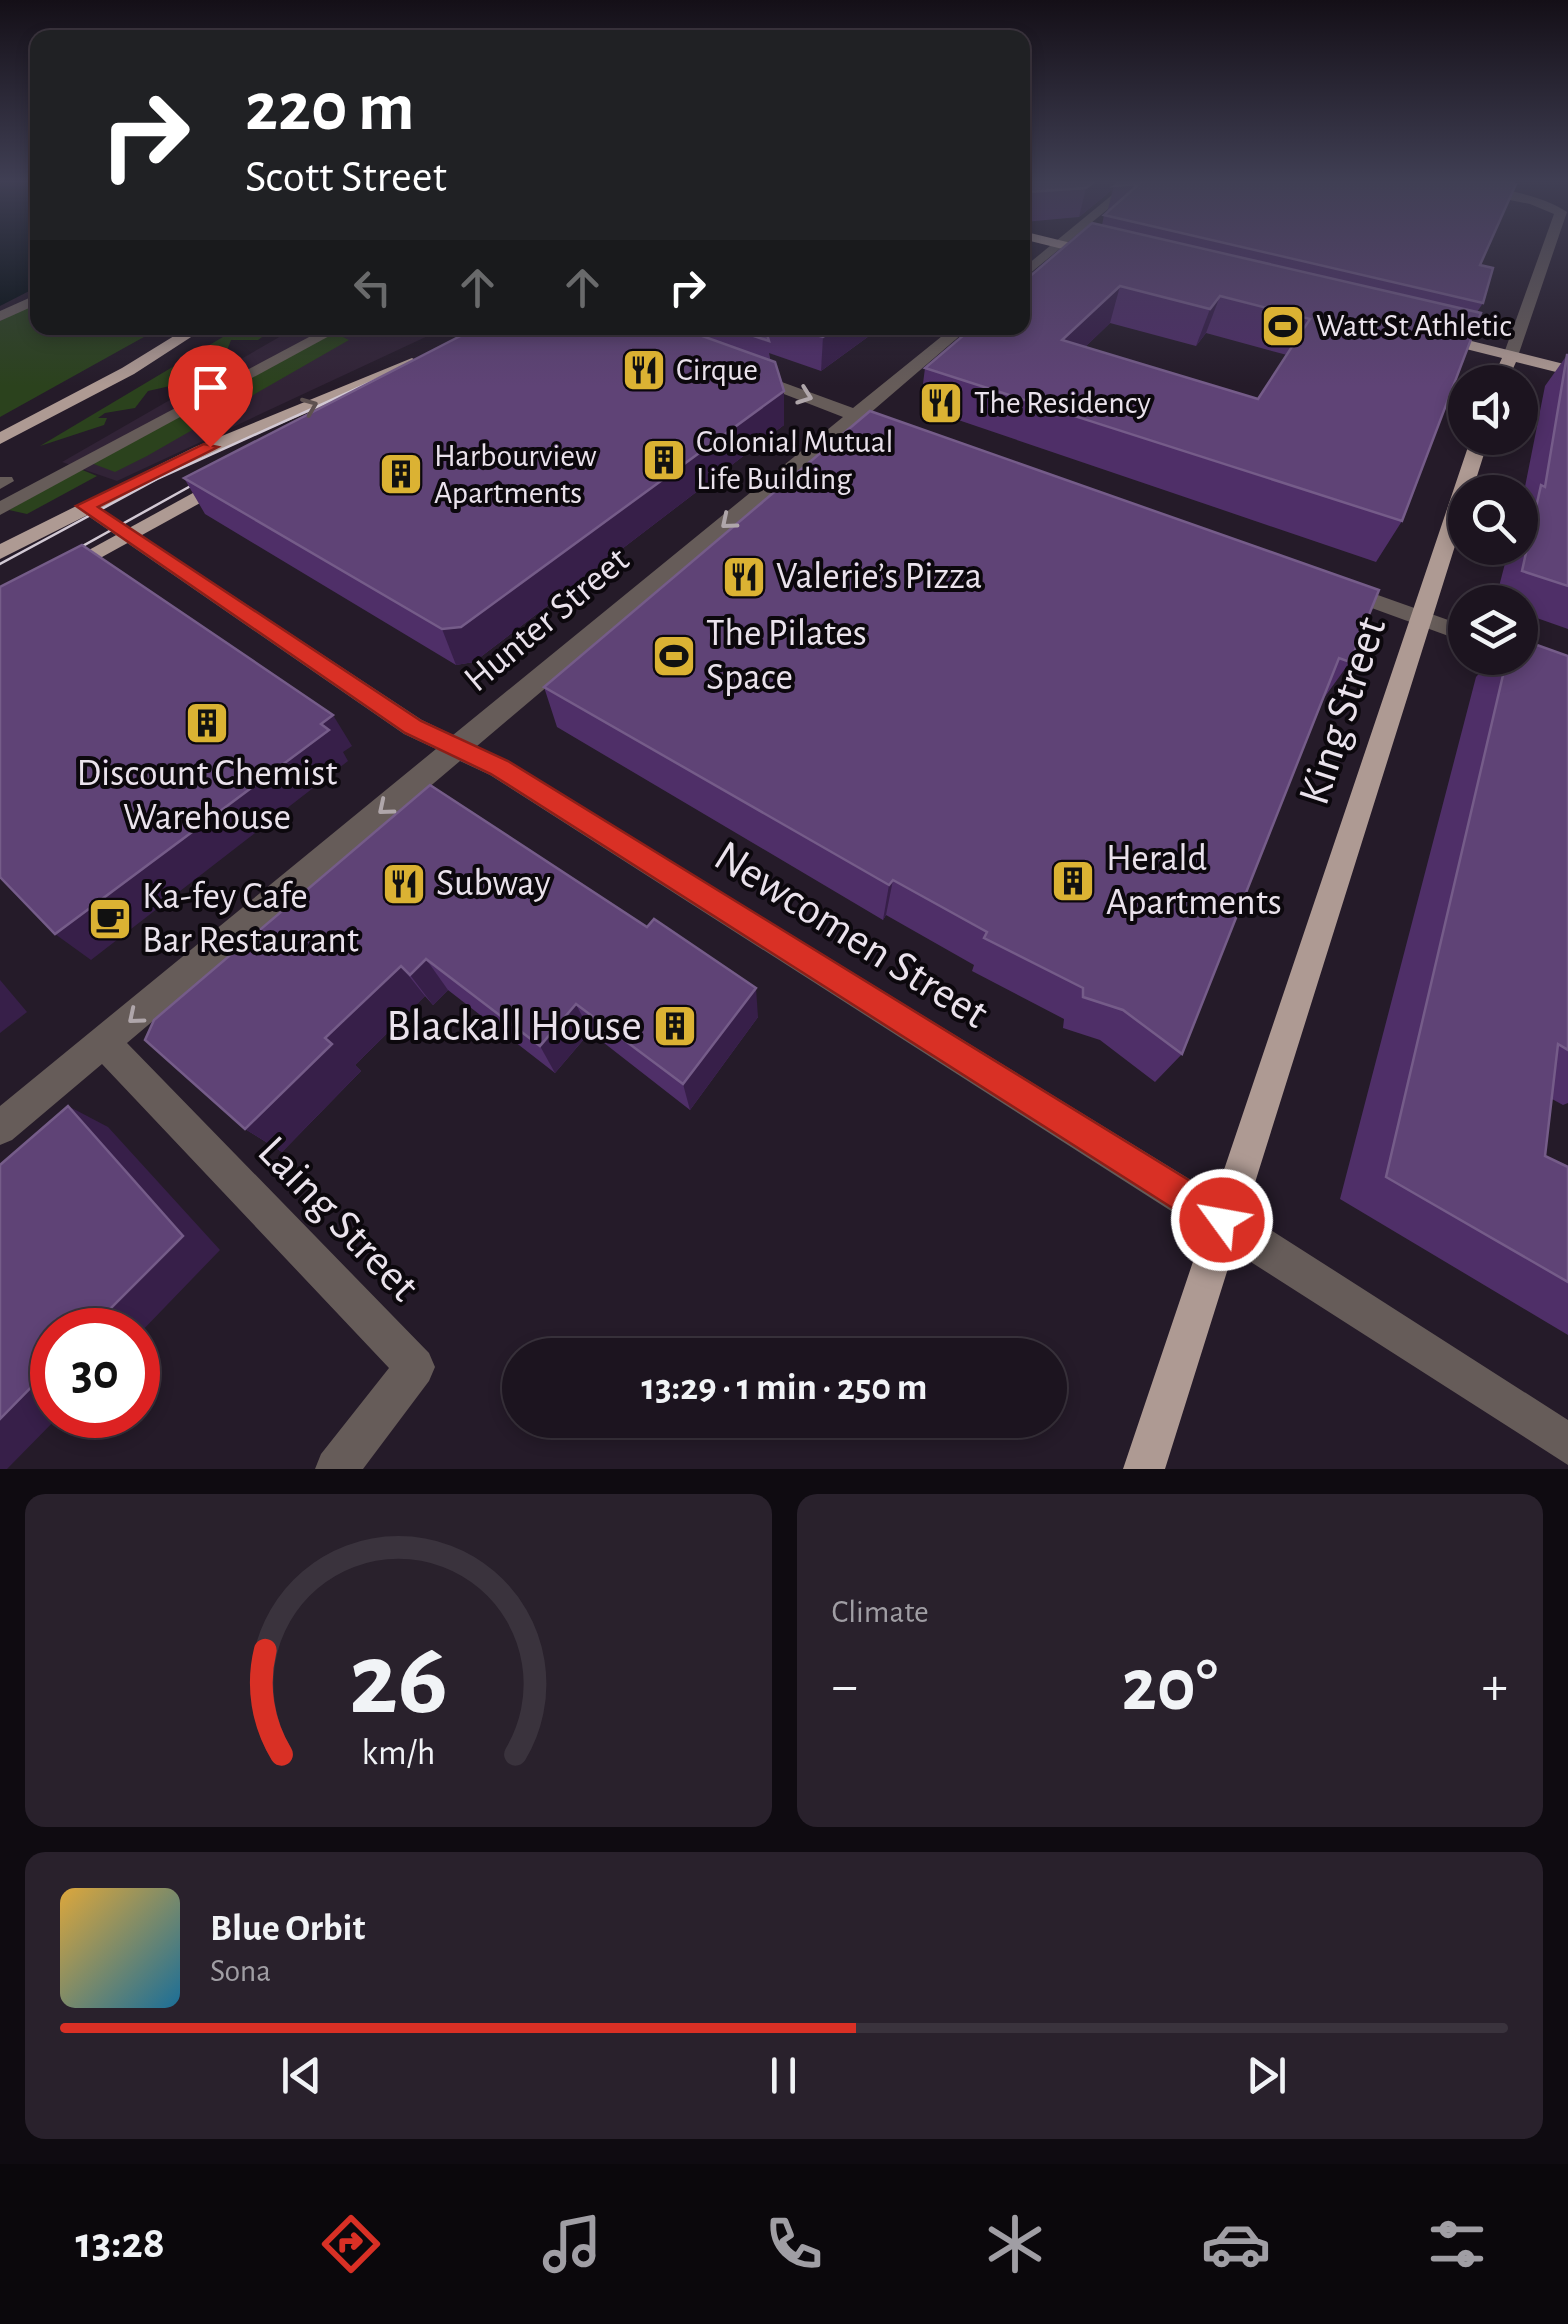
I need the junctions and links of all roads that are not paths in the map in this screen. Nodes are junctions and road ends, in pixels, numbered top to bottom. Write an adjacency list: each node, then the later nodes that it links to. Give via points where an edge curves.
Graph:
1 (1054, 250): 5 (street)
2 (1083, 250): 4 (main road)
3 (1548, 250): 12 (street)
4 (1112, 257)
5 (1030, 269)
6 (30, 302): 7 (street)
7 (0, 317)
8 (1415, 332): 12 (main road)
9 (186, 335): 19 (main road)
10 (323, 335): 23 (street)
11 (953, 335): 17 (street, Hunter Street)
12 (1511, 356): 13 (main road); 15 (main road)
13 (1507, 365)
14 (725, 367): 17 (street, one-way to 17)
15 (1568, 370)
16 (389, 395): 22 (main road, one-way to 16, via 201,450 400,368 432,363)
17 (856, 415): 18 (street); 30 (street, Hunter Street, one-way to 30)
18 (884, 428)
19 (0, 439)
20 (1475, 455): 28 (main road, King Street)
21 (235, 476): 24 (main road)
22 (85, 506): 24 (street, Newcomen Street); 25 (main road)
23 (0, 509)
24 (128, 534): 26 (main road); 30 (street, Newcomen Street, via 413,727)
25 (0, 552)
26 (40, 583)
27 (1323, 583): 28 (street)
28 (1422, 618): 29 (street); 33 (main road, King Street)
29 (1448, 628)
30 (460, 746): 31 (street, Hunter Street, one-way to 31); 33 (street, Newcomen Street)
31 (104, 1043): 32 (street, Hunter Street); 35 (street, Laing Street, via 415,1367)
32 (0, 1128)
33 (1222, 1220): 34 (street, Newcomen Street); 36 (main road, King Street)
34 (1568, 1444)
35 (336, 1469)
36 (1144, 1469)

